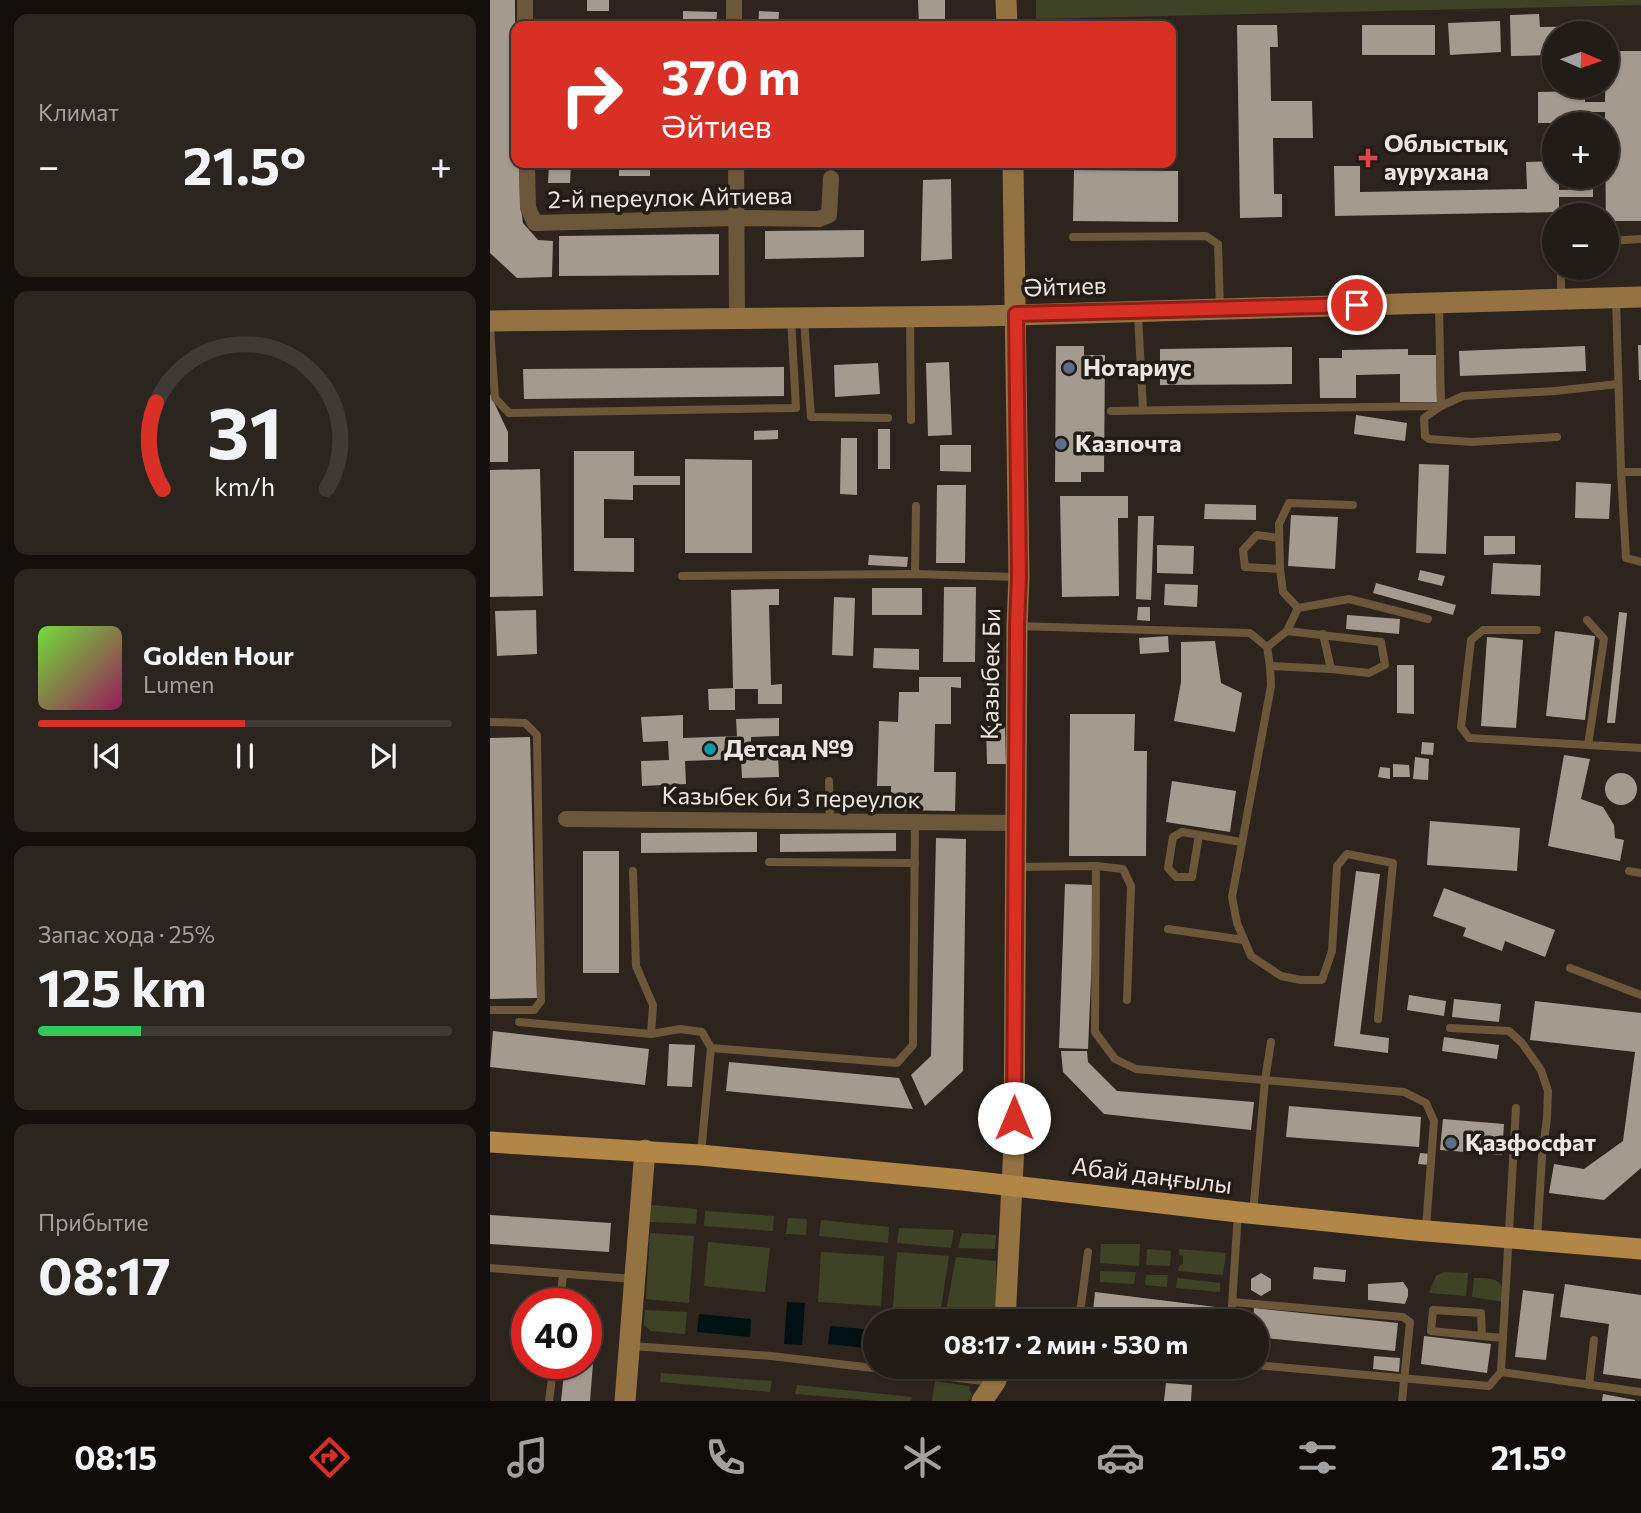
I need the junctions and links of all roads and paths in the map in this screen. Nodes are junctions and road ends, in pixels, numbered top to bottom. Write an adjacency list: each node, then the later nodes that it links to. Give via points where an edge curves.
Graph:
1 (525, 0): 4 (street)
2 (734, 0): 5 (street)
3 (1006, 0): 6 (street)
4 (526, 21)
5 (734, 21)
6 (1007, 21)
7 (527, 168): 11 (street, 2-й переулок Айтиева, via 528,208 535,223)
8 (736, 168): 11 (street)
9 (1013, 168): 22 (street, Қазыбек Би)
10 (831, 178): 11 (street, 2-й переулок Айтиева, via 829,215 819,219)
11 (736, 218): 24 (street)
12 (1073, 237): 20 (lane, via 1206,236 1218,244)
13 (1641, 239): 14 (lane)
14 (1619, 240)
15 (1561, 280): 18 (lane)
16 (1641, 297): 17 (street, Әйтиев)
17 (1616, 298): 18 (street, Әйтиев); 28 (lane)
18 (1561, 299): 19 (street, Әйтиев)
19 (1439, 303): 20 (street, Әйтиев); 29 (lane)
20 (1220, 309): 21 (street, Әйтиев)
21 (1138, 311): 22 (street, Әйтиев); 30 (lane)
22 (1016, 314): 23 (street, Әйтиев); 44 (street, Қазыбек Би)
23 (910, 316): 25 (street, Әйтиев); 33 (lane)
24 (737, 319): 25 (street, Әйтиев); 26 (street, Әйтиев)
25 (798, 319): 27 (lane, via 796,408 509,413 495,398); 32 (lane, via 811,417)
26 (490, 321)
27 (490, 328)
28 (1618, 384): 29 (lane, via 1462,396); 35 (lane)
29 (1441, 406): 30 (lane); 34 (lane, via 1424,418 1429,439 1471,442)
30 (1143, 410): 31 (lane)
31 (1111, 411)
32 (888, 418)
33 (911, 420)
34 (1557, 437)
35 (1620, 472): 36 (lane); 40 (lane, via 1626,558)
36 (1641, 472)
37 (1353, 505): 39 (lane, via 1289,503 1279,524)
38 (916, 506): 42 (lane)
39 (1279, 538): 41 (lane); 41 (lane, via 1257,535 1243,550 1245,567)
40 (1641, 562)
41 (1280, 569): 45 (lane, via 1283,592)
42 (915, 574): 43 (lane); 44 (lane)
43 (682, 576)
44 (1019, 577): 48 (street, Қазыбек Би)
45 (1298, 608): 46 (lane, via 1349,599); 50 (lane)
46 (1428, 619)
47 (1587, 620): 56 (lane, via 1604,639)
48 (1017, 626): 52 (lane, via 1250,633); 62 (street, Қазыбек Би)
49 (1537, 630): 56 (lane, via 1483,630 1471,640 1461,727 1469,738)
50 (1287, 631): 51 (lane); 52 (lane)
51 (1323, 634): 54 (lane); 54 (lane, via 1381,642 1385,665 1370,673)
52 (1267, 647): 53 (lane)
53 (1270, 666): 54 (lane); 64 (lane, via 1271,686)
54 (1331, 669)
55 (490, 723): 77 (lane, via 525,723 537,735 541,1001 534,1010)
56 (1588, 745): 57 (lane)
57 (1641, 748)
58 (829, 780): 60 (lane)
59 (566, 819): 60 (street, Казыбек би 3 переулок)
60 (830, 821): 61 (street, Казыбек би 3 переулок)
61 (915, 822): 62 (street, Казыбек би 3 переулок); 66 (lane)
62 (1016, 823): 68 (street, Қазыбек Би)
63 (1199, 835): 63 (lane, via 1182,832 1173,837 1168,868 1176,877 1192,877); 64 (lane)
64 (1241, 842): 73 (lane, via 1232,897)
65 (769, 862): 66 (lane)
66 (915, 863): 83 (lane, via 913,1045 897,1063)
67 (1096, 866): 68 (lane); 76 (lane, via 1123,869 1131,886); 84 (lane, via 1095,1032 1115,1059 1136,1069)
68 (1016, 867): 89 (street, Қазыбек Би)
69 (1629, 871): 71 (lane)
70 (633, 872): 81 (lane, via 636,966 653,1004)
71 (1641, 873)
72 (1168, 929): 73 (lane)
73 (1244, 940): 78 (lane, via 1251,956 1281,975 1322,980 1332,951 1337,866 1347,854 1394,863)
74 (1570, 968): 75 (lane)
75 (1641, 995)
76 (1127, 1000)
77 (490, 1010)
78 (1378, 1019)
79 (519, 1022): 81 (lane)
80 (1450, 1028): 93 (lane, via 1509,1031 1541,1070 1548,1091)
81 (651, 1034): 83 (lane, via 680,1029 702,1032)
82 (1270, 1042): 84 (lane)
83 (711, 1048): 88 (lane)
84 (1265, 1080): 90 (lane); 91 (lane, via 1404,1092 1426,1103 1434,1121)
85 (1516, 1108): 92 (lane)
86 (490, 1142): 87 (main road, Абай даңғылы)
87 (645, 1150): 88 (main road, Абай даңғылы); 98 (street)
88 (700, 1155): 89 (main road, Абай даңғылы)
89 (1012, 1187): 90 (main road, Абай даңғылы); 101 (street, Қазыбек Би)
90 (1246, 1213): 91 (main road, Абай даңғылы); 100 (lane)
91 (1425, 1231): 92 (main road, Абай даңғылы)
92 (1509, 1238): 93 (main road, Абай даңғылы); 105 (lane)
93 (1536, 1241): 94 (main road, Абай даңғылы)
94 (1636, 1250)
95 (1087, 1252): 102 (lane)
96 (490, 1268): 97 (lane)
97 (564, 1273): 98 (lane); 99 (lane)
98 (634, 1279): 107 (street)
99 (562, 1288)
100 (1233, 1302): 103 (lane); 111 (lane, via 1403,1317 1410,1322)
101 (1006, 1309)
102 (1080, 1309)
103 (1232, 1309)
104 (1482, 1336): 104 (lane, via 1431,1331 1433,1310 1481,1313); 105 (lane)
105 (1503, 1338): 110 (lane)
106 (1594, 1340): 114 (lane)
107 (629, 1345): 108 (lane); 117 (street)
108 (863, 1363)
109 (1269, 1365): 111 (lane)
110 (1501, 1372): 111 (lane, via 1489,1387); 114 (lane)
111 (1405, 1378): 119 (lane)
112 (552, 1379): 116 (lane)
113 (995, 1379): 118 (street)
114 (1589, 1385): 115 (lane)
115 (1641, 1392)
116 (550, 1401)
117 (625, 1401)
118 (982, 1401)
119 (1402, 1401)

